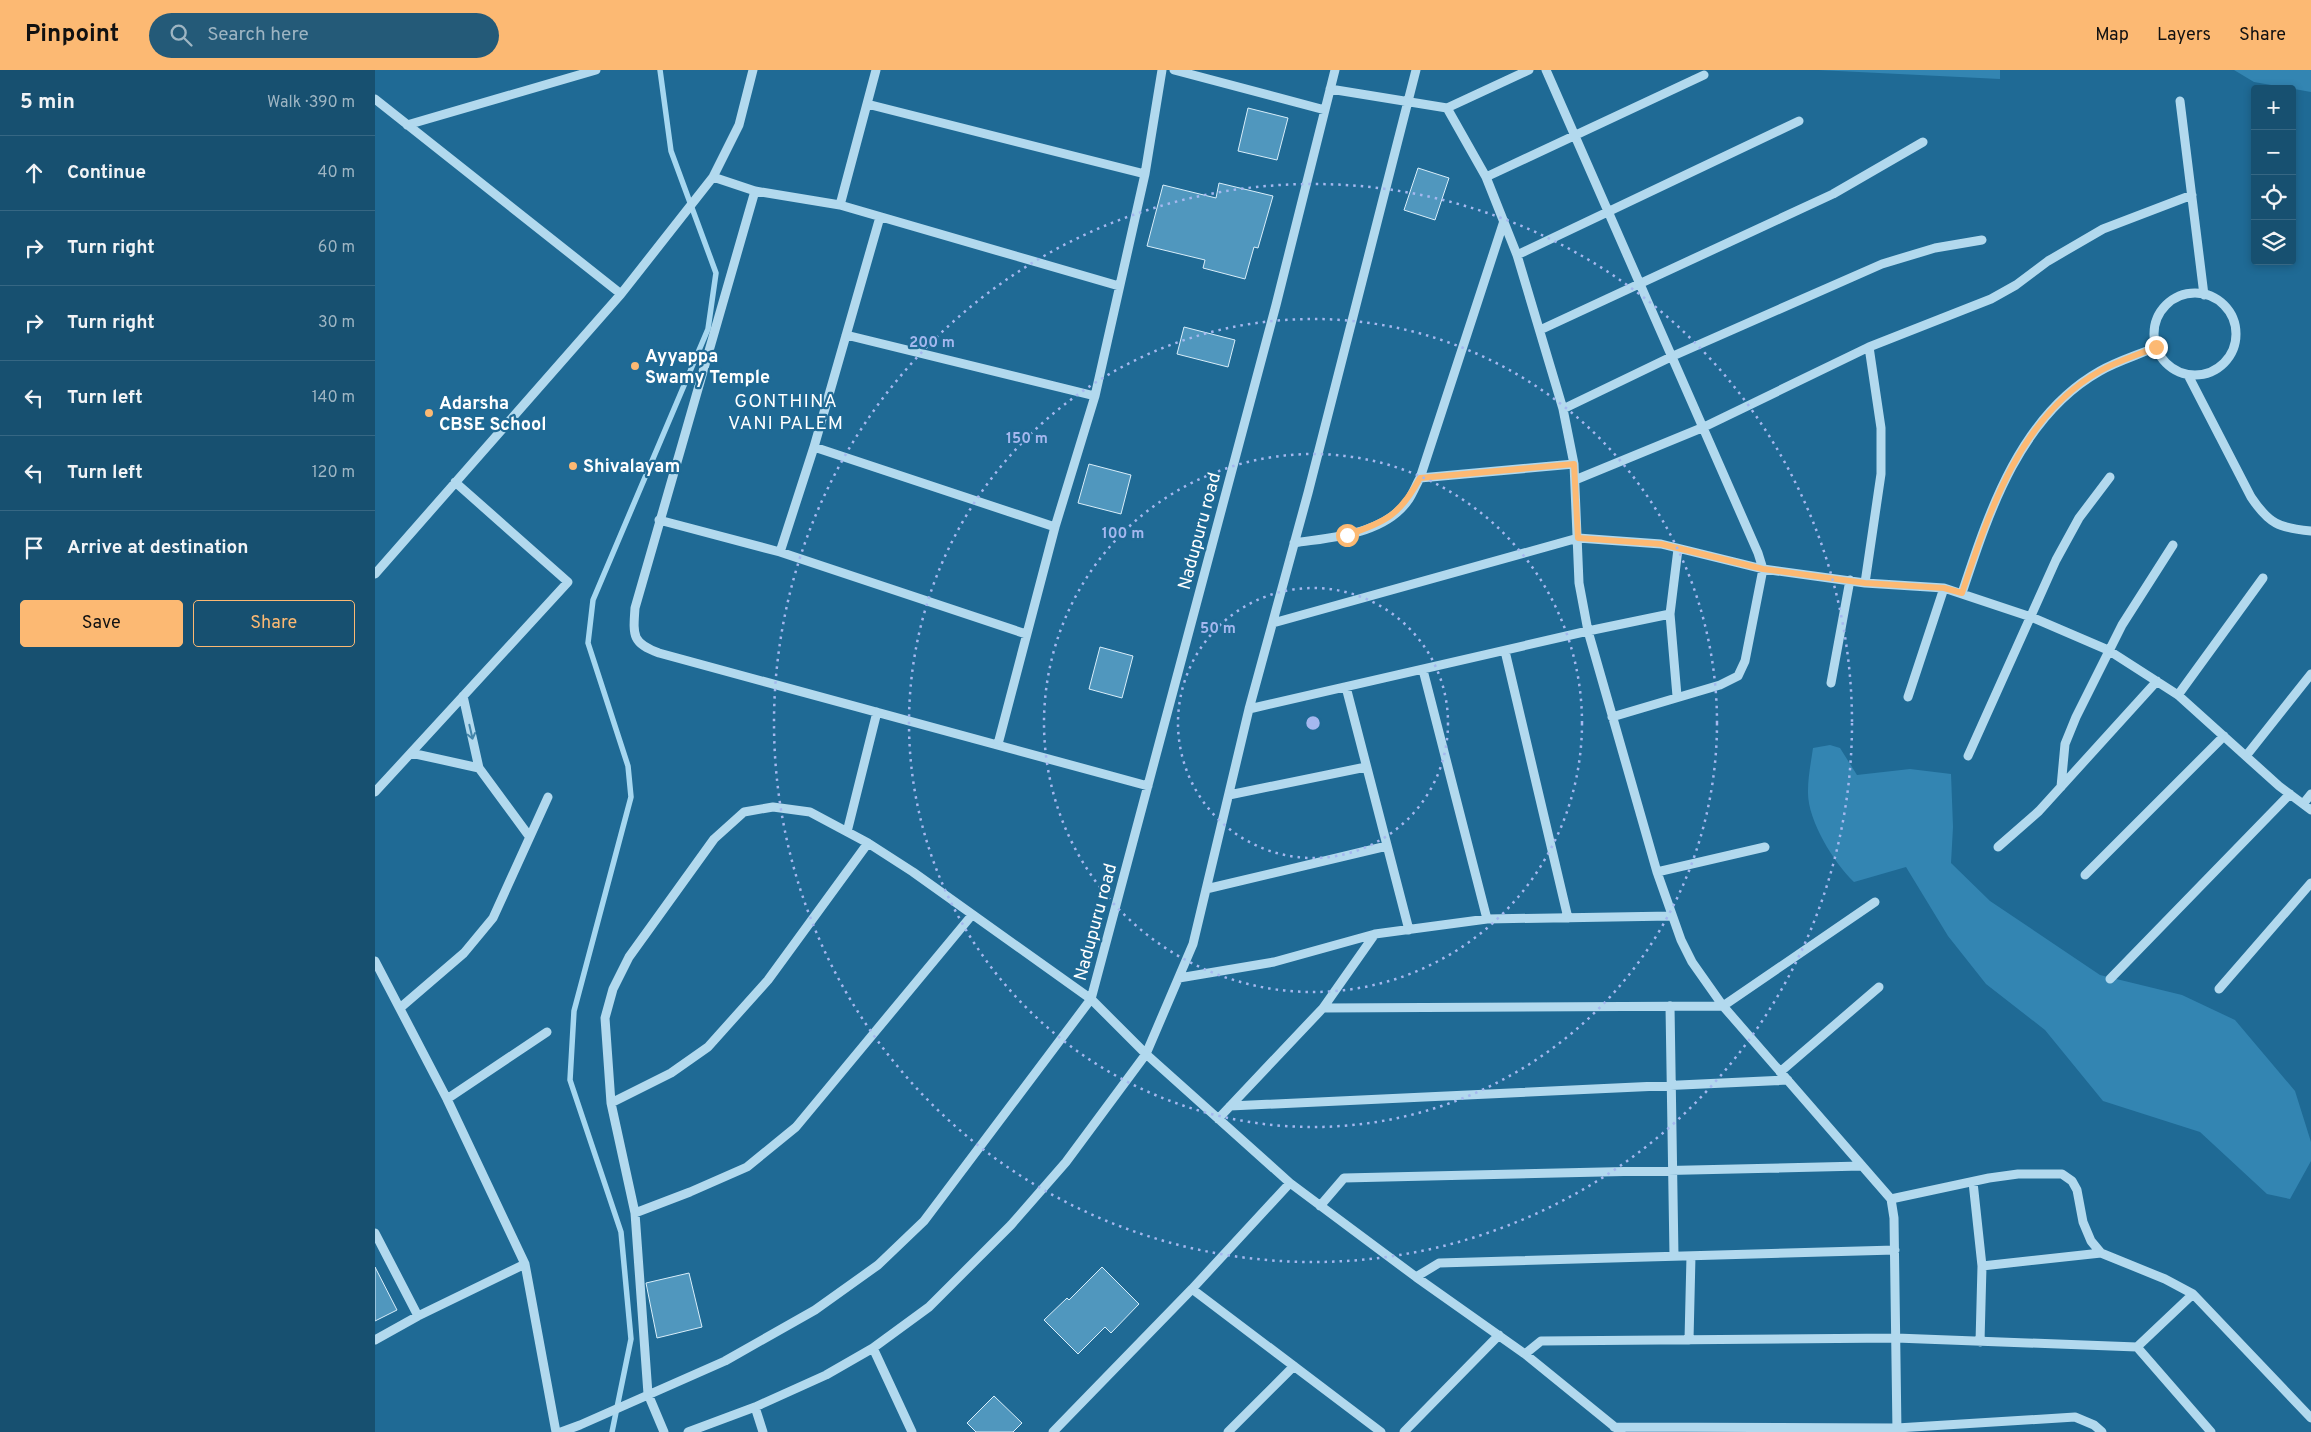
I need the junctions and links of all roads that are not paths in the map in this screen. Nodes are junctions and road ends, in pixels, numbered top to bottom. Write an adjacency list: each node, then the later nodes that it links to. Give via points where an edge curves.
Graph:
1 (596, 70): 19 (street)
2 (753, 70): 23 (street, via 739,125)
3 (876, 70): 15 (street)
4 (1163, 70): 22 (street)
5 (1174, 70): 17 (street)
6 (1335, 70): 11 (street, Nadupuru road)
7 (1416, 70): 13 (street)
8 (1529, 70): 16 (street)
9 (1546, 70): 20 (street)
10 (1704, 75): 20 (street)
11 (1330, 89): 13 (street); 17 (street, Nadupuru road)
12 (375, 99): 19 (street)
13 (1409, 100): 16 (street); 56 (street)
14 (2180, 101): 26 (street)
15 (867, 104): 22 (street); 27 (street)
16 (1447, 108): 24 (street)
17 (1325, 110): 93 (street, Nadupuru road, via 1277,305)
18 (1799, 121): 28 (street)
19 (407, 125): 35 (street)
20 (1575, 135): 24 (street); 28 (street)
21 (1923, 142): 33 (street, via 1833,194)
22 (1145, 174): 34 (street)
23 (713, 177): 25 (street); 35 (street)
24 (1485, 177): 30 (street)
25 (755, 191): 27 (street); 52 (street)
26 (2192, 195): 36 (street); 39 (street, via 2103,229 2048,260 1991,300)
27 (840, 205): 29 (street)
28 (1608, 210): 32 (street); 33 (street)
29 (879, 217): 34 (street); 38 (street)
30 (1503, 221): 32 (street); 49 (street)
31 (1983, 240): 41 (street, via 1935,248 1882,264)
32 (1517, 255): 37 (street)
33 (1641, 284): 37 (street); 41 (street)
34 (1119, 286): 43 (street)
35 (621, 294): 51 (street)
36 (2204, 294): 40 (street, via 2178,297 2167,304 2155,326); 42 (street, via 2222,304 2234,322 2236,335 2226,361 2202,375)
37 (1540, 330): 44 (street)
38 (846, 335): 43 (street); 46 (street)
39 (1869, 347): 45 (street); 64 (street, via 1881,428 1881,474)
40 (2156, 347): 42 (street, via 2166,365); 66 (street, via 2100,371 2053,408 2030,436 2008,473)
41 (1673, 356): 44 (street); 45 (street)
42 (2188, 375): 54 (street, via 2251,498 2263,515 2278,525)
43 (1095, 396): 53 (street)
44 (1563, 409): 47 (street)
45 (1704, 428): 50 (street); 60 (street)
46 (814, 447): 53 (street); 59 (street)
47 (1574, 464): 49 (street); 50 (street)
48 (2110, 477): 68 (street, via 2079,518)
49 (1420, 478): 56 (street, via 1408,501 1389,518 1347,535)
50 (1575, 480): 55 (street)
51 (455, 482): 61 (street); 80 (street, via 568,582)
52 (659, 520): 59 (street); 84 (street, via 635,608 633,630 643,647)
53 (1055, 527): 71 (street)
54 (2311, 532)
55 (1578, 538): 58 (street); 69 (street); 70 (street, via 1579,583)
56 (1294, 543): 69 (street)
57 (2173, 545): 72 (street)
58 (1679, 548): 60 (street); 67 (street)
59 (780, 552): 71 (street)
60 (1763, 569): 63 (street); 81 (street, via 1745,661 1738,676 1720,685)
61 (375, 574)
62 (2263, 578): 79 (street)
63 (1850, 580): 64 (street); 77 (street)
64 (1865, 583): 65 (street)
65 (1944, 588): 66 (street); 82 (street)
66 (1962, 593): 68 (street)
67 (1669, 614): 70 (street); 81 (street)
68 (2031, 617): 72 (street); 89 (street)
69 (1273, 623): 83 (street)
70 (1587, 631): 73 (street); 85 (street)
71 (1026, 634): 87 (street)
72 (2108, 650): 76 (street); 94 (street, via 2065,744)
73 (1505, 651): 74 (street); 114 (street)
74 (1423, 670): 78 (street); 115 (street)
75 (2311, 674): 90 (street)
76 (2157, 681): 79 (street); 94 (street)
77 (1831, 683)
78 (1346, 688): 83 (street); 91 (street)
79 (2178, 695): 86 (street)
80 (463, 696): 88 (street); 92 (street, one-way to 92)
81 (1677, 696): 85 (street)
82 (1908, 697)
83 (1249, 709): 98 (street)
84 (877, 712): 87 (street); 101 (street)
85 (1612, 717): 107 (street)
86 (2224, 736): 90 (street); 108 (street)
87 (998, 744): 93 (street)
88 (411, 753): 92 (street); 95 (street)
89 (1968, 756)
90 (2246, 756): 96 (street)
91 (1367, 767): 98 (street); 104 (street)
92 (479, 768): 102 (street)
93 (1148, 786): 123 (street, Nadupuru road)
94 (2061, 787): 106 (street)
95 (375, 792)
96 (2290, 794): 100 (street); 120 (street)
97 (2311, 794): 100 (street)
98 (1229, 795): 110 (street)
99 (548, 796): 102 (street)
100 (2307, 807)
101 (847, 832): 103 (street); 134 (street, via 810,812 773,807 744,812 714,839 639,941 613,988 605,1018)
102 (529, 836): 126 (street, via 493,918 464,953)
103 (868, 843): 112 (street); 134 (street, via 768,980 708,1047 671,1073)
104 (1387, 846): 110 (street); 116 (street)
105 (1765, 847): 107 (street)
106 (1999, 847)
107 (1657, 872): 113 (street)
108 (2085, 875)
109 (2311, 883): 122 (street)
110 (1207, 889): 119 (street, via 1193,944)
111 (1875, 902): 125 (street)
112 (972, 915): 123 (street); 143 (street, via 796,1127 747,1167)
113 (1672, 916): 114 (street); 125 (street, via 1692,962)
114 (1568, 918): 115 (street)
115 (1487, 919): 116 (street)
116 (1409, 930): 117 (street)
117 (1375, 934): 119 (street, via 1274,962); 127 (street)
118 (375, 961): 126 (street)
119 (1179, 978): 129 (street)
120 (2109, 979)
121 (1879, 987): 130 (street)
122 (2219, 990)
123 (1091, 999): 129 (street); 164 (street, via 924,1221 878,1265 799,1320 725,1361)
124 (1670, 1006): 125 (street); 127 (street); 132 (street)
125 (1723, 1006): 130 (street)
126 (400, 1008): 133 (street)
127 (1323, 1008): 135 (street)
128 (547, 1032): 133 (street)
129 (1146, 1054): 136 (street); 161 (street, via 1066,1162 1011,1225 929,1307)
130 (1780, 1072): 131 (street)
131 (1788, 1080): 132 (street); 137 (street)
132 (1670, 1086): 135 (street); 138 (street)
133 (447, 1099): 149 (street)
134 (611, 1103): 143 (street)
135 (1230, 1106): 136 (street)
136 (1218, 1118): 140 (street)
137 (1862, 1166): 138 (street); 141 (street)
138 (1672, 1170): 142 (street, via 1344,1178); 147 (street)
139 (1973, 1182): 141 (street); 146 (street, via 2018,1174 2061,1174 2072,1181 2077,1190 2083,1222 2091,1241); 150 (street)
140 (1290, 1184): 142 (street); 152 (street)
141 (1891, 1199): 145 (street)
142 (1321, 1206): 151 (street)
143 (635, 1212): 164 (street)
144 (375, 1233): 154 (street)
145 (1895, 1250): 148 (street); 156 (street)
146 (2101, 1253): 150 (street); 153 (street)
147 (1674, 1256): 148 (street); 151 (street, via 1439,1263)
148 (1691, 1256): 158 (street)
149 (525, 1264): 154 (street); 170 (street)
150 (1982, 1266): 159 (street)
151 (1416, 1277): 155 (street)
152 (1192, 1288): 163 (street); 168 (street)
153 (2193, 1294): 160 (street); 166 (street)
154 (418, 1316): 157 (street)
155 (1499, 1335): 162 (street); 178 (street)
156 (1896, 1338): 158 (street); 159 (street); 169 (street)
157 (375, 1340)
158 (1689, 1340): 162 (street, via 1541,1341)
159 (1980, 1342): 160 (street)
160 (2137, 1347): 180 (street)
161 (873, 1348): 165 (street, via 826,1375); 175 (street)
162 (1525, 1354): 167 (street)
163 (1294, 1366): 176 (street); 177 (street)
164 (648, 1394): 171 (street); 172 (street)
165 (755, 1407): 173 (street); 174 (street)
166 (2311, 1418)
167 (1617, 1429): 169 (street)
168 (1058, 1430)
169 (1897, 1430): 179 (street, via 2075,1417)
170 (556, 1432)
171 (561, 1432)
172 (664, 1432)
173 (688, 1432)
174 (763, 1432)
175 (912, 1432)
176 (1228, 1432)
177 (1381, 1432)
178 (1404, 1432)
179 (2102, 1432)
180 (2211, 1432)

